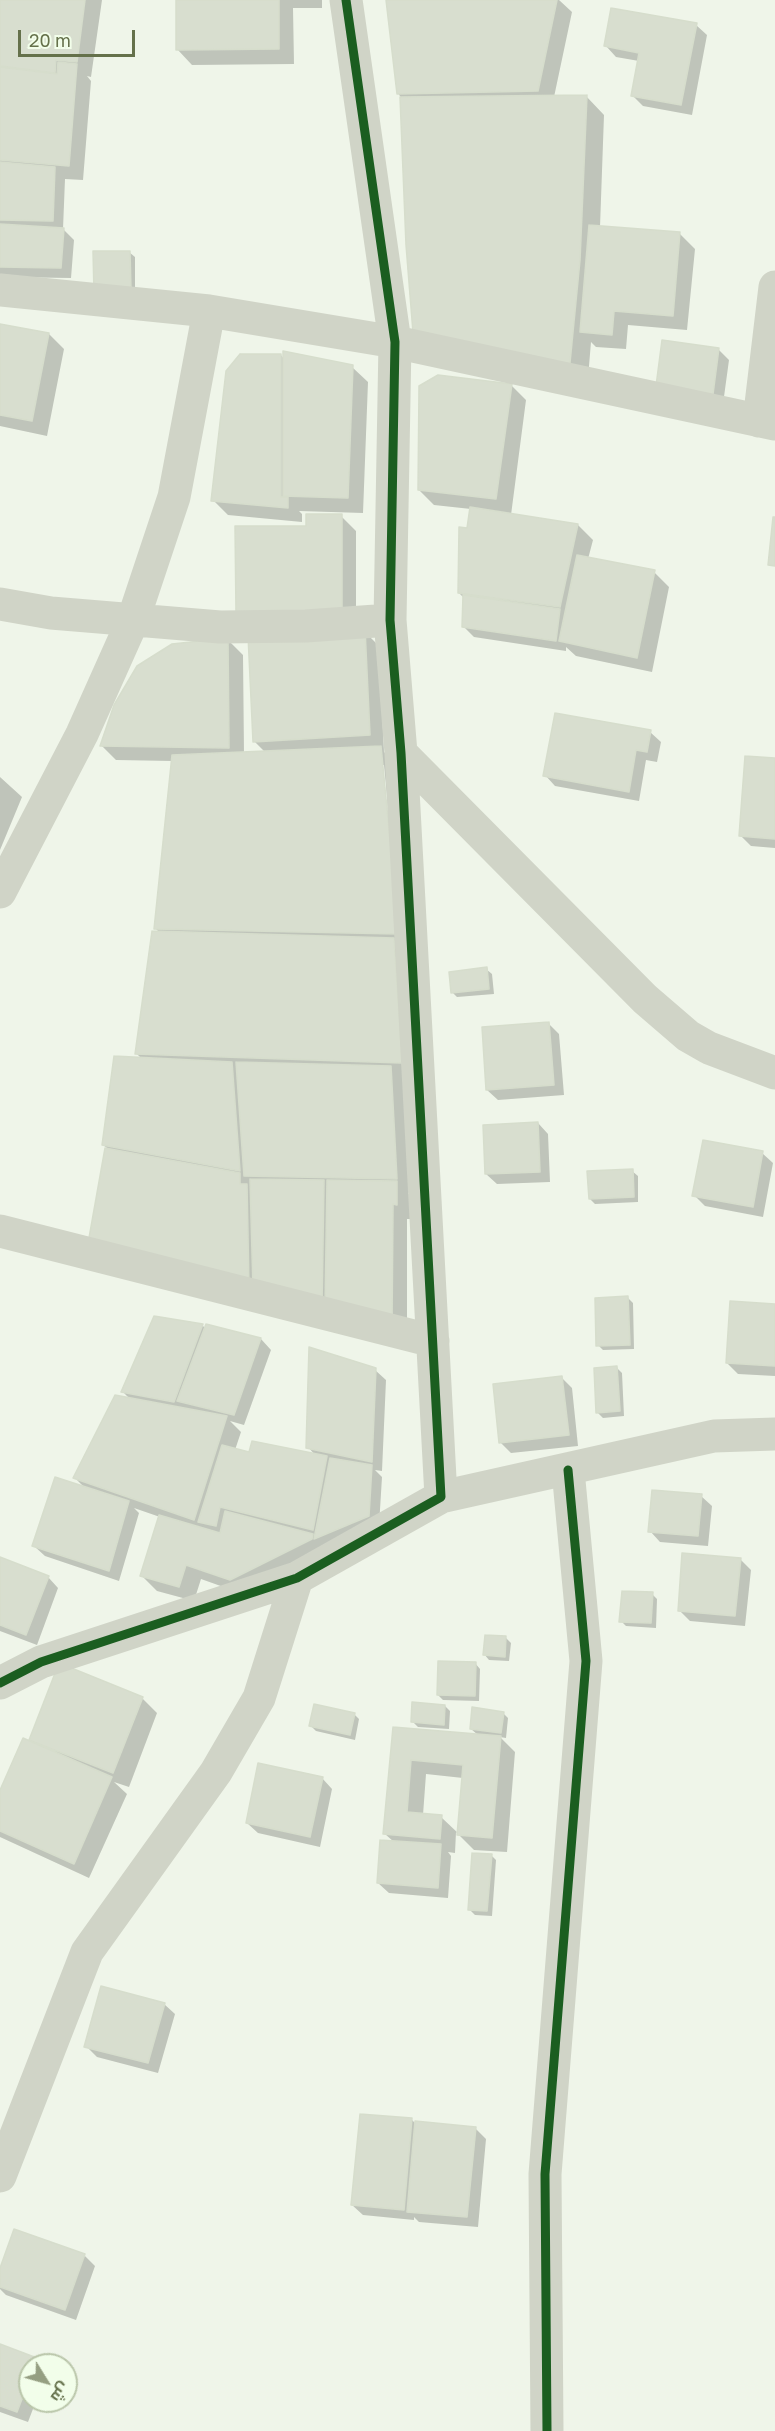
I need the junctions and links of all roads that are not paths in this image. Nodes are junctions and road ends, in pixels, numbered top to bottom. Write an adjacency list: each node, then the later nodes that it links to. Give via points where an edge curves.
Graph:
1 (346, 0): 5 (street)
2 (775, 287): 6 (street)
3 (0, 290): 4 (street)
4 (209, 311): 5 (street); 8 (street, via 174,496)
5 (395, 342): 6 (street); 9 (street)
6 (767, 423)
7 (0, 604): 8 (street)
8 (133, 620): 9 (street, via 220,627); 11 (street, via 82,734)
9 (390, 620): 10 (street)
10 (401, 753): 12 (street, via 645,999 688,1036); 14 (street)
11 (0, 892)
12 (775, 1073)
13 (0, 1231): 14 (street)
14 (433, 1341): 17 (street)
15 (775, 1434): 16 (street, via 714,1436)
16 (568, 1470): 17 (street); 21 (street, via 586,1661 545,2174)
17 (441, 1497): 18 (street)
18 (297, 1578): 19 (street, via 42,1662); 20 (street, via 259,1698 216,1772 87,1952)
19 (0, 1683)
20 (0, 2176)
21 (547, 2431)

